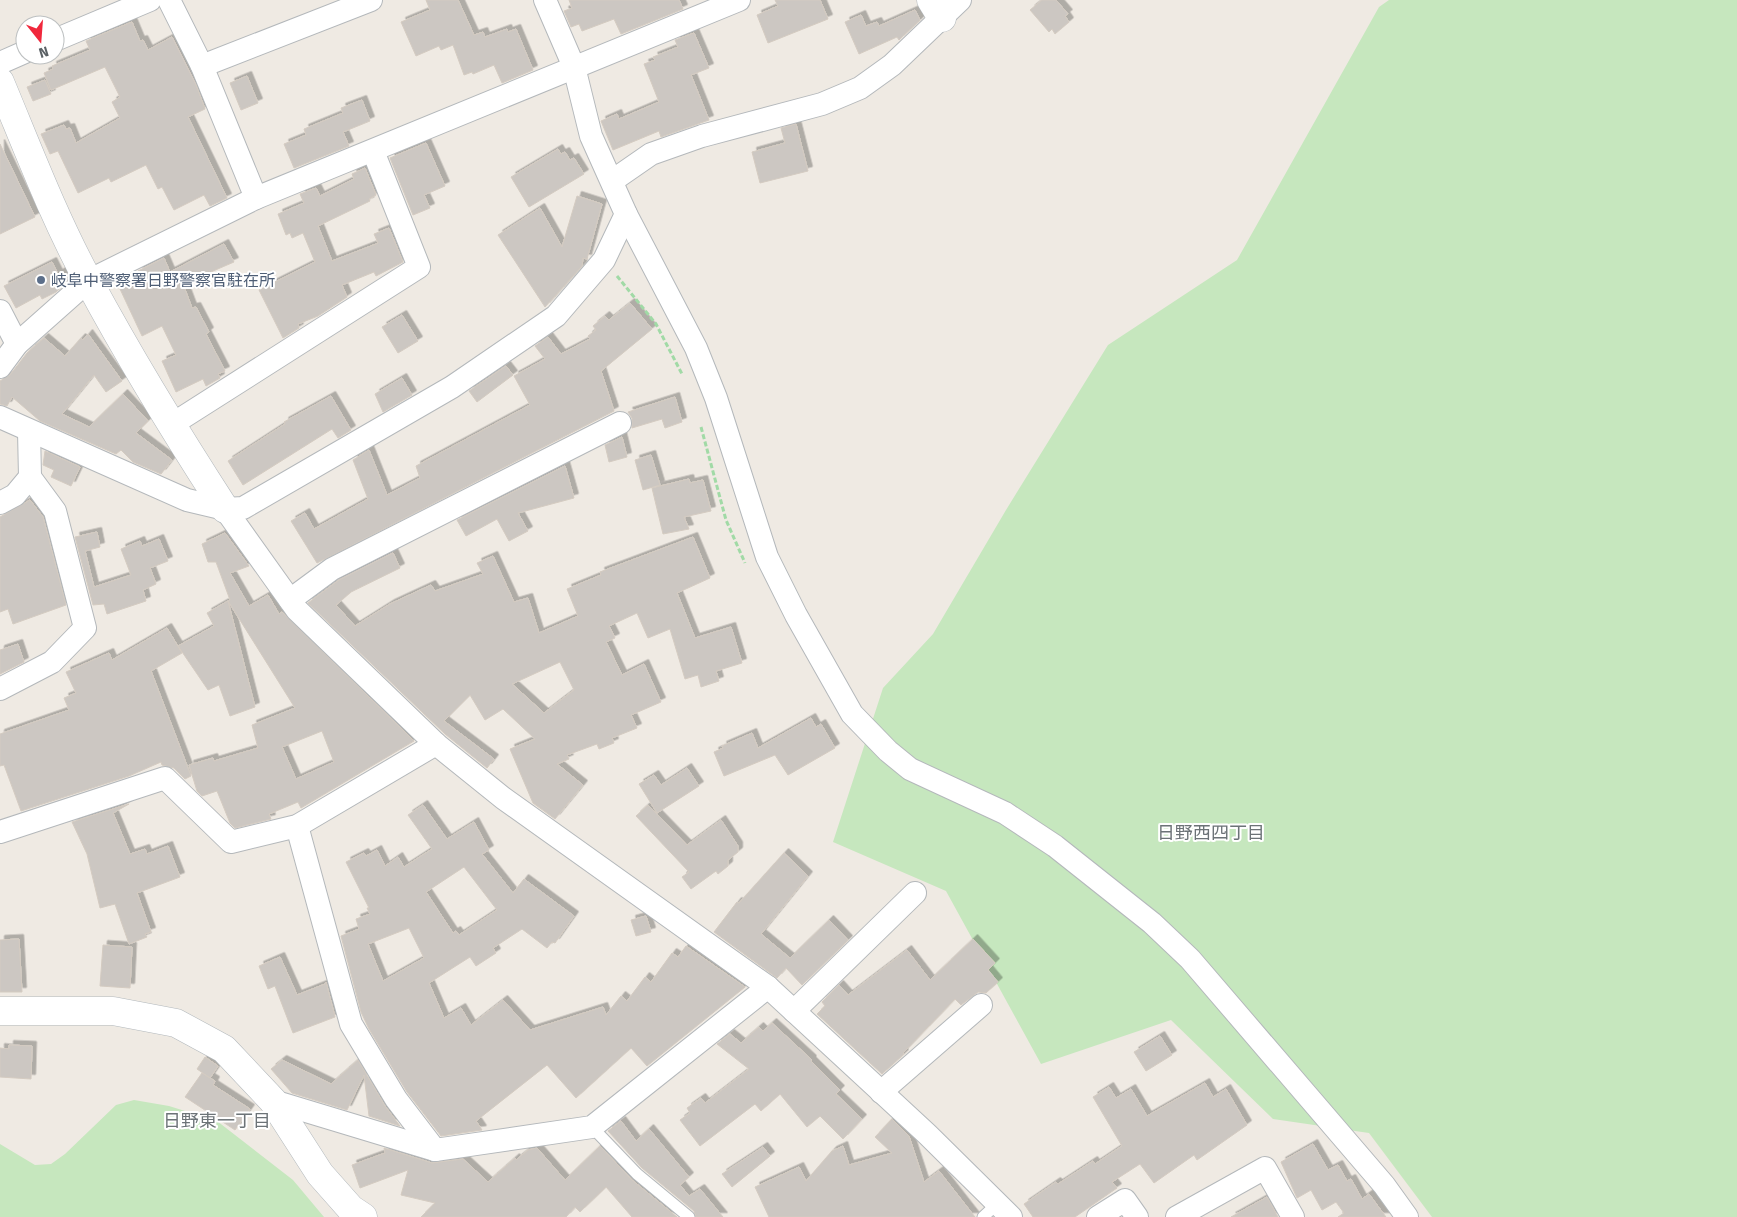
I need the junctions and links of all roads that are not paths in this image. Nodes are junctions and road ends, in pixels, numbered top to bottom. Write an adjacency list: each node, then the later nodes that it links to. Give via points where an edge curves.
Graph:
1 (150, 0): 7 (street)
2 (169, 0): 10 (street)
3 (371, 0): 10 (street)
4 (545, 0): 11 (street)
5 (739, 0): 11 (street)
6 (944, 6): 14 (street, via 892,65 860,88 822,104 702,136 651,154)
7 (65, 36)
8 (15, 56): 9 (street)
9 (0, 63)
10 (202, 66): 15 (street)
11 (574, 67): 13 (street); 14 (street, via 591,136)
12 (0, 82): 17 (street)
13 (373, 151): 15 (street); 23 (street, via 419,267)
14 (612, 181): 16 (street)
15 (256, 198): 17 (street)
16 (626, 214): 27 (street, via 604,260 556,316 452,387 243,508); 49 (street, via 696,348 716,398 767,557 852,714 910,769 1005,813 1055,846 1152,923 1203,974 1384,1185)
17 (88, 281): 19 (street); 23 (street)
18 (0, 311): 19 (street)
19 (17, 344): 20 (street)
20 (0, 367)
21 (0, 417): 24 (street)
22 (620, 423): 28 (street, via 332,569)
23 (171, 425): 27 (street)
24 (29, 431): 25 (street); 27 (street, via 187,500)
25 (30, 477): 26 (street, via 15,495); 29 (street, via 55,511 85,628 52,662)
26 (0, 503)
27 (225, 509): 28 (street)
28 (290, 600): 30 (street)
29 (0, 689)
30 (436, 744): 31 (street); 34 (street, via 503,798)
31 (297, 826): 32 (street, via 231,842 165,778); 41 (street, via 351,1024 396,1099)
32 (0, 832)
33 (914, 893): 37 (street)
34 (768, 987): 37 (street); 40 (street)
35 (981, 1005): 38 (street)
36 (0, 1011): 39 (street, via 113,1011 176,1023 224,1048)
37 (794, 1011): 38 (street)
38 (881, 1092): 42 (street)
39 (273, 1101): 41 (street); 43 (street, via 320,1174 351,1209)
40 (592, 1127): 41 (street); 44 (lane, via 637,1174)
41 (435, 1150)
42 (997, 1212)
43 (363, 1217)
44 (688, 1217)
45 (1098, 1217): 46 (street, via 1124,1200)
46 (1137, 1217)
47 (1177, 1217): 48 (street, via 1265,1168)
48 (1292, 1217)
49 (1407, 1217)

